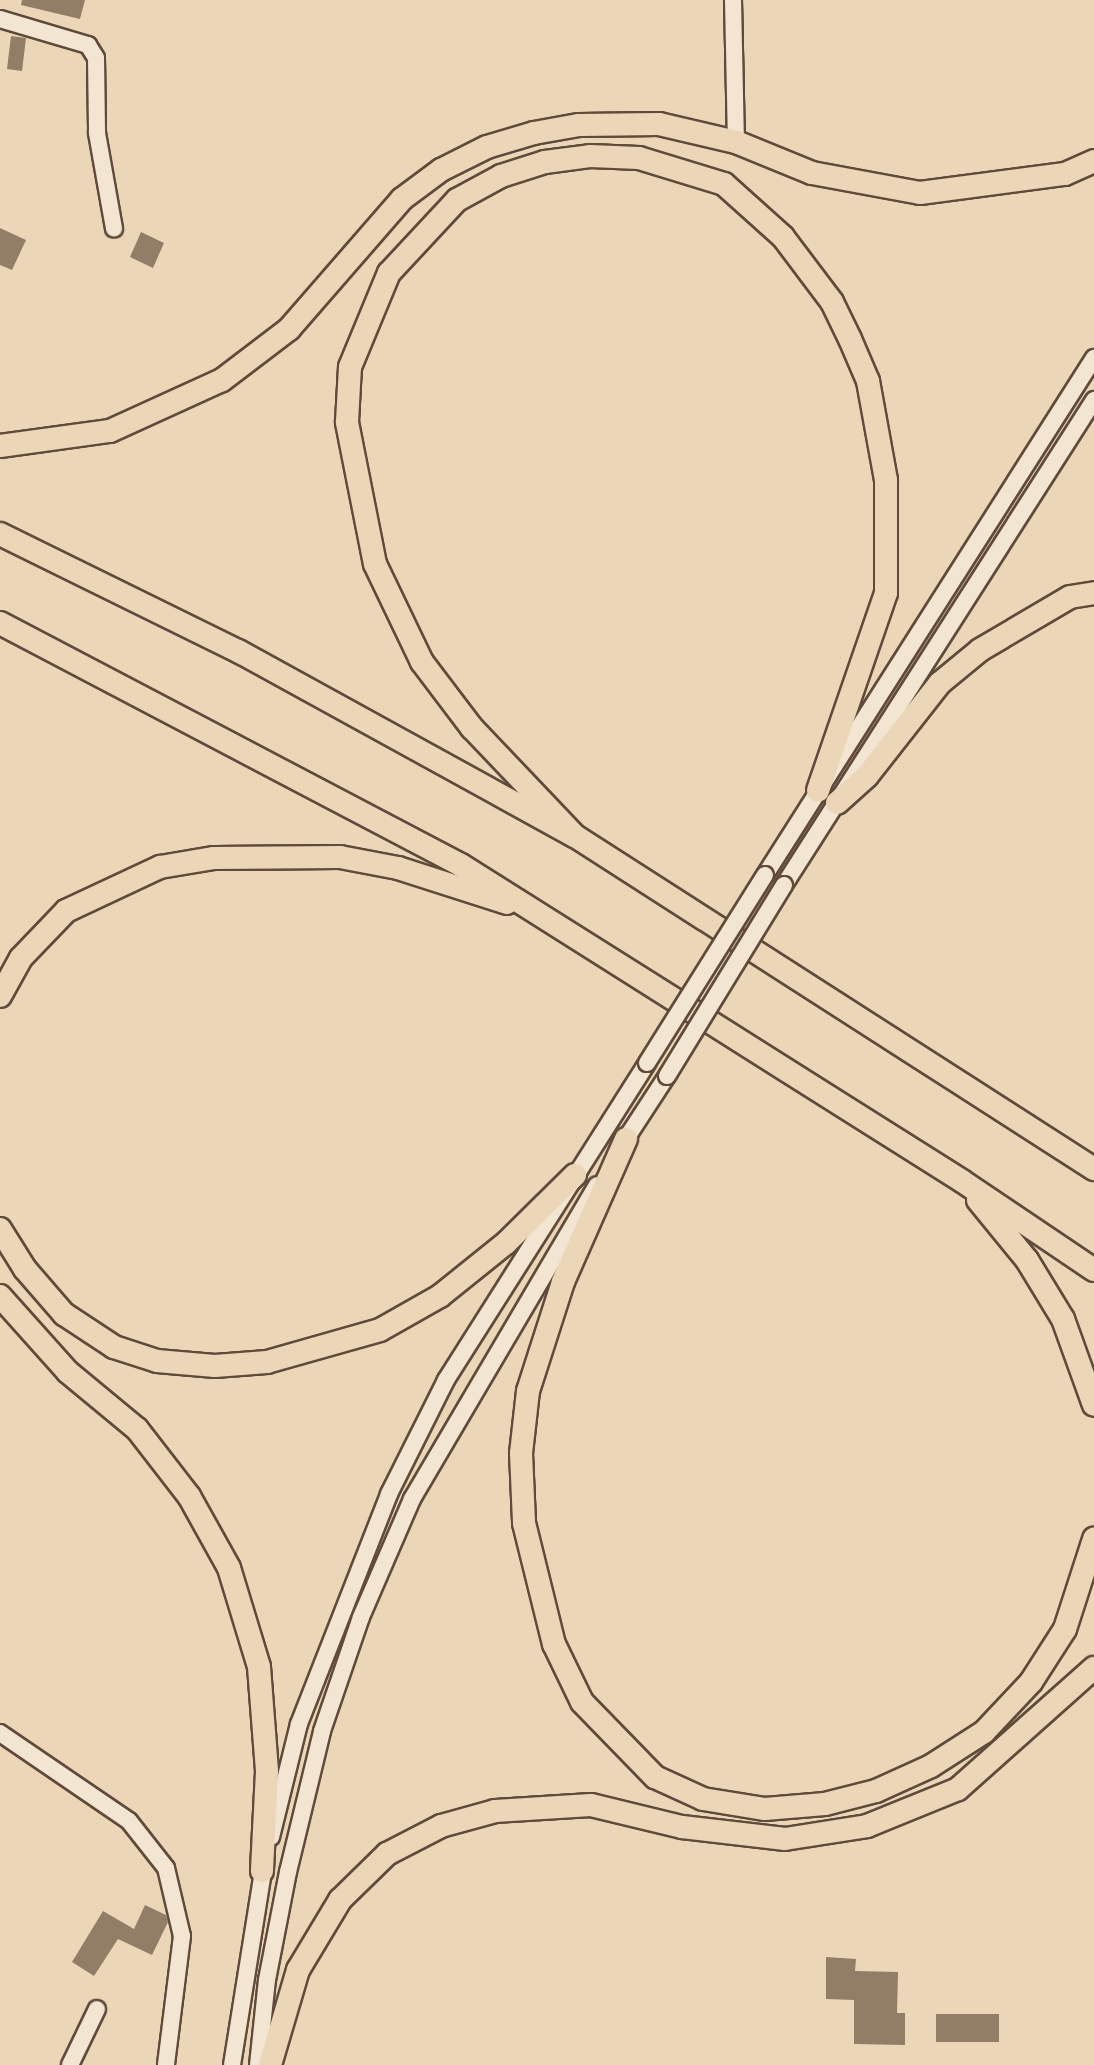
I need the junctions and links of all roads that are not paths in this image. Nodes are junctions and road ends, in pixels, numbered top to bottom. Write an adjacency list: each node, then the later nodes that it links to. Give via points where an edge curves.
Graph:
1 (733, 0): 3 (street)
2 (0, 19): 5 (street, via 88,45 96,58 97,133)
3 (736, 142): 4 (highway, via 812,173 920,193 1065,174); 8 (highway, via 659,124 622,122 534,133 487,147 441,170 402,199 289,329 222,380 110,431)
4 (1094, 161)
5 (114, 228)
6 (1094, 358): 12 (street)
7 (1094, 400): 12 (street)
8 (0, 446)
9 (0, 534): 13 (highway, via 238,651)
10 (1094, 593): 12 (highway, via 1070,597 980,650 940,683 867,776)
11 (0, 623): 14 (highway, via 189,718)
12 (828, 797): 13 (highway, via 886,593 886,480 868,381 850,339 832,302 783,237 724,184 639,158 590,156 545,162 501,176 457,200 389,273 350,367 347,422 375,564 422,662 472,728); 16 (street, bridge, via 784,885); 20 (street, bridge, via 765,875)
13 (575, 836): 17 (highway)
14 (540, 913): 15 (highway, via 398,868 340,857 214,858 160,867 66,911 21,958); 21 (highway)
15 (0, 996)
16 (626, 1139): 26 (highway, via 563,1282 528,1391 521,1453 524,1523 554,1644 582,1702 655,1777 703,1799 765,1809 825,1804 876,1791 931,1766 984,1732 1031,1682 1065,1629); 34 (street, via 540,1274 412,1499 361,1617 322,1731 288,1872 267,1980)
17 (1055, 1139): 18 (highway); 19 (highway)
18 (1094, 1159)
19 (1094, 1169)
20 (575, 1175): 22 (highway, via 506,1243 440,1296 380,1330 267,1362 215,1366 157,1361 114,1347 64,1314 25,1269); 29 (street, via 446,1380 389,1494 299,1724)
21 (962, 1181): 23 (highway); 25 (highway, via 1027,1260 1063,1319)
22 (0, 1229)
23 (1094, 1270)
24 (0, 1296): 29 (highway, via 68,1372 137,1429 189,1496 229,1568 259,1667 267,1771)
25 (1094, 1405)
26 (1094, 1539)
27 (1094, 1668): 35 (highway, via 958,1789 867,1826 785,1839 682,1827 591,1805 495,1811 441,1826 387,1854 340,1900 298,1970)
28 (0, 1733): 32 (street, via 129,1821 166,1868 182,1936)
29 (262, 1871): 33 (street)
30 (97, 2009): 31 (street)
31 (70, 2065)
32 (166, 2065)
33 (232, 2065)
34 (258, 2065)
35 (270, 2065)

